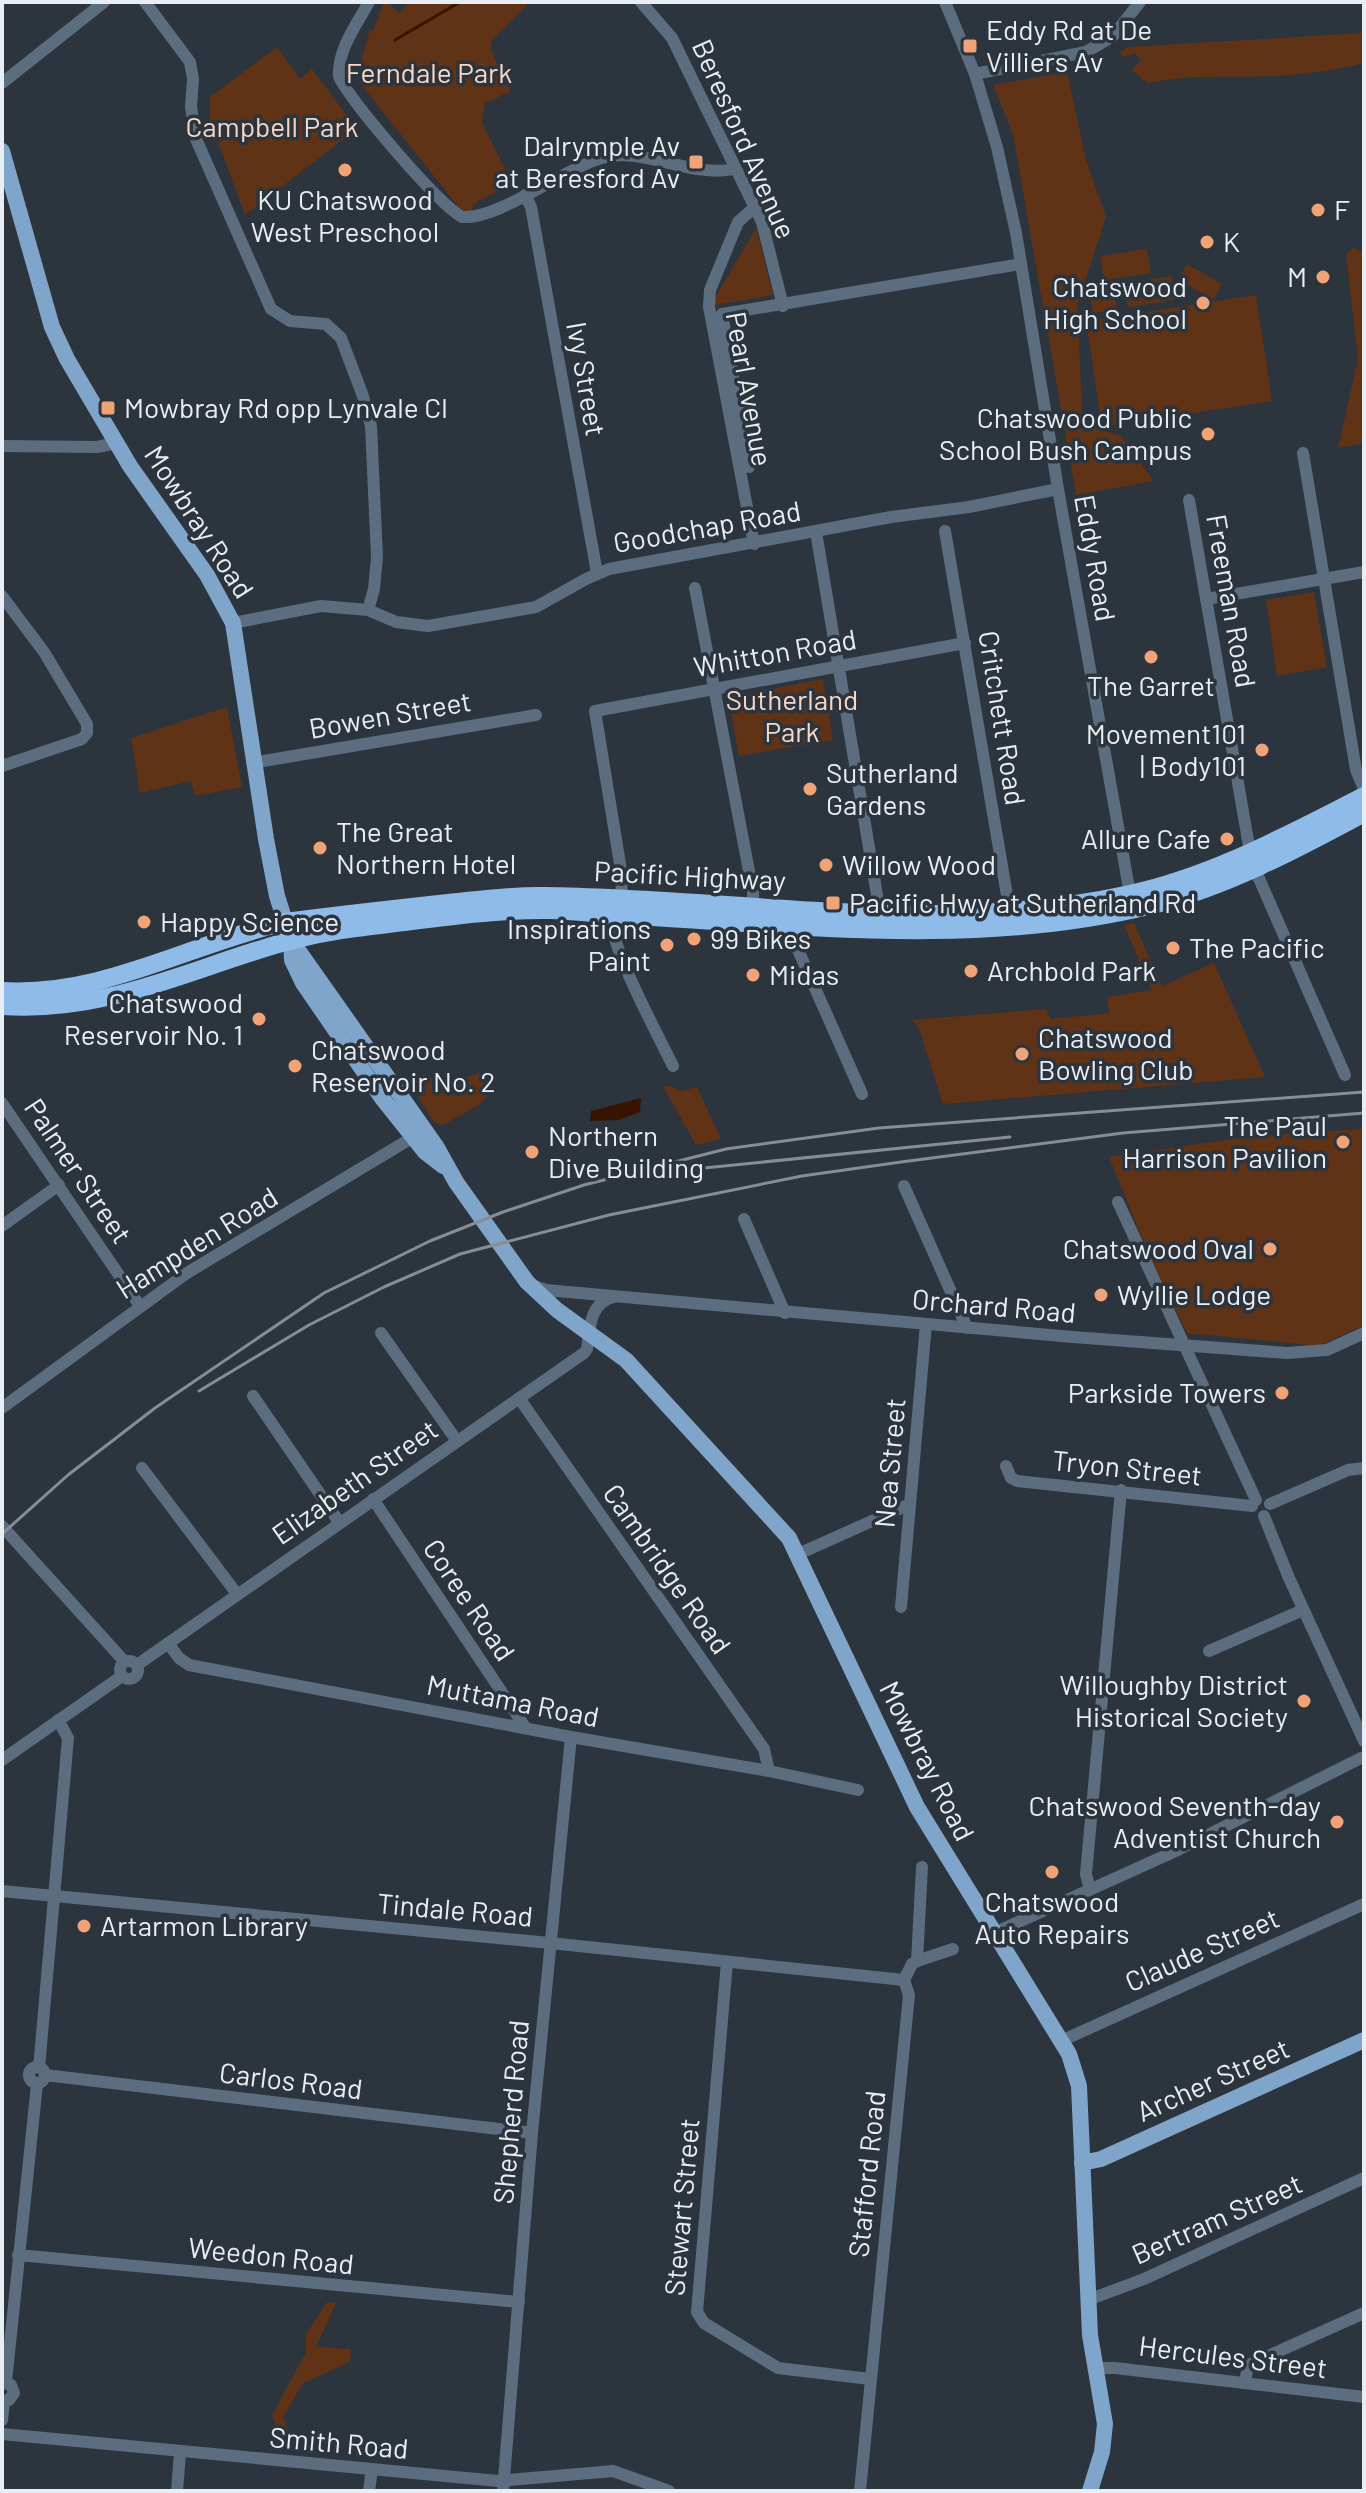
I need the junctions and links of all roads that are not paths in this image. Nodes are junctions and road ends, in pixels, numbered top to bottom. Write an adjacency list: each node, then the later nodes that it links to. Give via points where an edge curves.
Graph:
1 (104, 2): 8 (street)
2 (145, 2): 30 (street, via 190,62 196,139 271,309 290,321 326,324 341,338 359,383 371,426 377,557)
3 (369, 2): 11 (street, via 338,72 376,125 462,217)
4 (641, 2): 10 (street, Beresford Avenue, via 672,38)
5 (945, 2): 7 (street, Eddy Road)
6 (1140, 2): 7 (street, via 1113,36 1083,53)
7 (975, 74): 13 (street, Eddy Road, via 997,147)
8 (2, 83)
9 (2, 151): 15 (main road, Mowbray Road, via 52,327)
10 (735, 169): 11 (street, via 713,172 615,156 598,159); 12 (street, Beresford Avenue)
11 (525, 195): 25 (street, Ivy Street)
12 (755, 207): 14 (street, Beresford Avenue); 23 (street, Pearl Avenue, via 738,222 710,290 709,307)
13 (1021, 264): 14 (street); 19 (street, Eddy Road)
14 (783, 306): 18 (street, Pearl Avenue, via 722,314)
15 (117, 443): 16 (street); 31 (main road, Mowbray Road, via 207,575)
16 (2, 446)
17 (1303, 453): 26 (street)
18 (749, 467)
19 (1058, 489): 22 (street, Goodchap Road); 42 (street, Eddy Road)
20 (1189, 500): 29 (street, Freeman Road)
21 (945, 531): 32 (street, Critchett Road)
22 (816, 532): 23 (street, Goodchap Road); 33 (street)
23 (754, 544): 25 (street, Goodchap Road)
24 (1364, 572): 26 (street)
25 (597, 573): 30 (street, Goodchap Road, via 536,607 443,624 396,622)
26 (1324, 579): 29 (street); 38 (street, via 1356,770)
27 (695, 588): 34 (street)
28 (2, 596): 37 (street, via 44,652 87,724 82,739)
29 (1206, 599): 41 (street, Freeman Road)
30 (368, 610): 31 (street, Goodchap Road, via 321,606)
31 (233, 623): 36 (main road, Mowbray Road)
32 (965, 643): 33 (street, Whitton Road); 46 (street, Critchett Road)
33 (839, 665): 34 (street, Whitton Road); 45 (street)
34 (715, 688): 43 (street, Whitton Road, via 595,711 621,870); 44 (street)
35 (536, 715): 36 (street, Bowen Street)
36 (252, 763): 48 (main road, Mowbray Road)
37 (2, 766)
38 (1364, 789)
39 (1364, 796): 41 (highway, Pacific Highway)
40 (1364, 813): 41 (highway, Pacific Highway)
41 (1252, 860): 42 (highway, Pacific Highway); 47 (highway, Pacific Highway, via 1155,905 1021,927 896,930); 52 (street, Freeman Road)
42 (1130, 894): 46 (highway, Pacific Highway)
43 (617, 908): 44 (highway, Pacific Highway); 47 (highway, Pacific Highway); 48 (highway, Pacific Highway, via 518,896); 51 (street, via 610,923 617,947)
44 (753, 908): 45 (highway, Pacific Highway)
45 (880, 913): 46 (highway, Pacific Highway)
46 (1010, 913)
47 (787, 925): 53 (street)
48 (288, 931): 49 (highway, Pacific Highway, via 261,928 85,986); 50 (highway, Pacific Highway, via 129,994 70,1005); 55 (main road, Mowbray Road)
49 (2, 991)
50 (2, 1006)
51 (673, 1066)
52 (1345, 1075)
53 (862, 1094)
54 (2, 1103): 56 (street, Palmer Street)
55 (419, 1134): 61 (main road, Mowbray Road, via 425,1152 448,1169); 63 (street, Hampden Road)
56 (59, 1185): 60 (street); 63 (street, Palmer Street)
57 (904, 1186): 66 (street)
58 (1118, 1202): 70 (street)
59 (744, 1219): 64 (street)
60 (2, 1226)
61 (523, 1277): 62 (street, Orchard Road, via 546,1290); 69 (main road, Mowbray Road)
62 (617, 1297): 64 (street, Orchard Road); 69 (street, via 596,1308)
63 (140, 1306): 73 (street, Hampden Road)
64 (785, 1313): 65 (street, Orchard Road)
65 (926, 1324): 66 (street, Orchard Road); 81 (street, Nea Street)
66 (967, 1328): 70 (street, Orchard Road)
67 (381, 1333): 74 (street)
68 (1364, 1333): 70 (street, Orchard Road, via 1310,1352)
69 (589, 1334): 72 (street, Elizabeth Street, via 584,1353); 85 (main road, Mowbray Road, via 626,1360 775,1520)
70 (1185, 1345): 80 (street)
71 (253, 1396): 83 (street)
72 (519, 1398): 74 (street, Elizabeth Street); 98 (street, Cambridge Road, via 764,1749)
73 (2, 1408)
74 (457, 1441): 79 (street, Elizabeth Street)
75 (1006, 1466): 78 (street, Tryon Street, via 1017,1481)
76 (142, 1468): 86 (street)
77 (1364, 1468): 82 (street, via 1348,1470)
78 (1121, 1490): 80 (street, Tryon Street); 101 (street, via 1086,1874)
79 (373, 1499): 83 (street, Elizabeth Street); 93 (street, Coree Road)
80 (1254, 1503): 82 (street, Tryon Street, via 1263,1498)
81 (910, 1504): 85 (street); 87 (street, Nea Street)
82 (1267, 1510): 88 (street)
83 (339, 1522): 86 (street, Elizabeth Street)
84 (2, 1526): 91 (street)
85 (796, 1555): 105 (main road, Mowbray Road, via 917,1807)
86 (237, 1594): 89 (street, Elizabeth Street)
87 (901, 1607)
88 (1303, 1610): 90 (street); 95 (street)
89 (168, 1643): 91 (street, Elizabeth Street); 93 (street, Muttama Road, via 189,1665)
90 (1209, 1651)
91 (131, 1663): 92 (street, Elizabeth Street, via 136,1676 122,1676)
92 (58, 1720): 96 (street); 103 (street, via 68,1738)
93 (525, 1727): 94 (street, Muttama Road)
94 (571, 1737): 98 (street, Muttama Road); 106 (street, Shepherd Road)
95 (1364, 1742): 97 (street)
96 (2, 1760)
97 (1362, 1760): 101 (street)
98 (769, 1771): 99 (street, Muttama Road)
99 (858, 1790)
100 (922, 1867): 108 (street)
101 (1090, 1890): 105 (street)
102 (2, 1891): 103 (street, Tindale Road)
103 (54, 1896): 106 (street, Tindale Road); 113 (street)
104 (1364, 1904): 112 (street, Claude Street)
105 (994, 1933): 112 (main road, Mowbray Road)
106 (550, 1943): 109 (street, Tindale Road); 114 (street, Shepherd Road)
107 (953, 1949): 108 (street)
108 (917, 1961): 110 (street)
109 (727, 1962): 110 (street, Tindale Road); 122 (street, Stewart Street, via 697,2312 704,2323 778,2368)
110 (904, 1980): 122 (street, Stafford Road, via 909,1995)
111 (1364, 2040): 115 (main road, Archer Street)
112 (1061, 2041): 115 (main road, Mowbray Road, via 1078,2078)
113 (40, 2076): 114 (street, Carlos Road); 117 (street)
114 (532, 2133): 119 (street, Shepherd Road)
115 (1082, 2163): 118 (main road, Mowbray Road)
116 (1364, 2178): 118 (street, Bertram Street)
117 (18, 2255): 119 (street, Weedon Road); 123 (street)
118 (1088, 2300): 121 (main road, Mowbray Road)
119 (519, 2302): 131 (street, Shepherd Road)
120 (1364, 2313): 124 (street, via 1248,2365)
121 (1096, 2368): 124 (street, Hercules Street); 136 (main road, Mowbray Road, via 1105,2424)
122 (870, 2379): 135 (street, Stafford Road)
123 (4, 2382): 126 (street, via 14,2393)
124 (1245, 2383): 125 (street, Hercules Street)
125 (1364, 2397)
126 (3, 2401): 127 (street)
127 (2, 2420)
128 (2, 2434): 129 (street, Smith Road)
129 (180, 2453): 130 (street, Smith Road); 132 (street)
130 (372, 2469): 131 (street, Smith Road); 133 (street)
131 (503, 2486): 134 (street, Smith Road, via 613,2471)
132 (177, 2491)
133 (369, 2491)
134 (669, 2491)
135 (860, 2491)
136 (1090, 2491)

